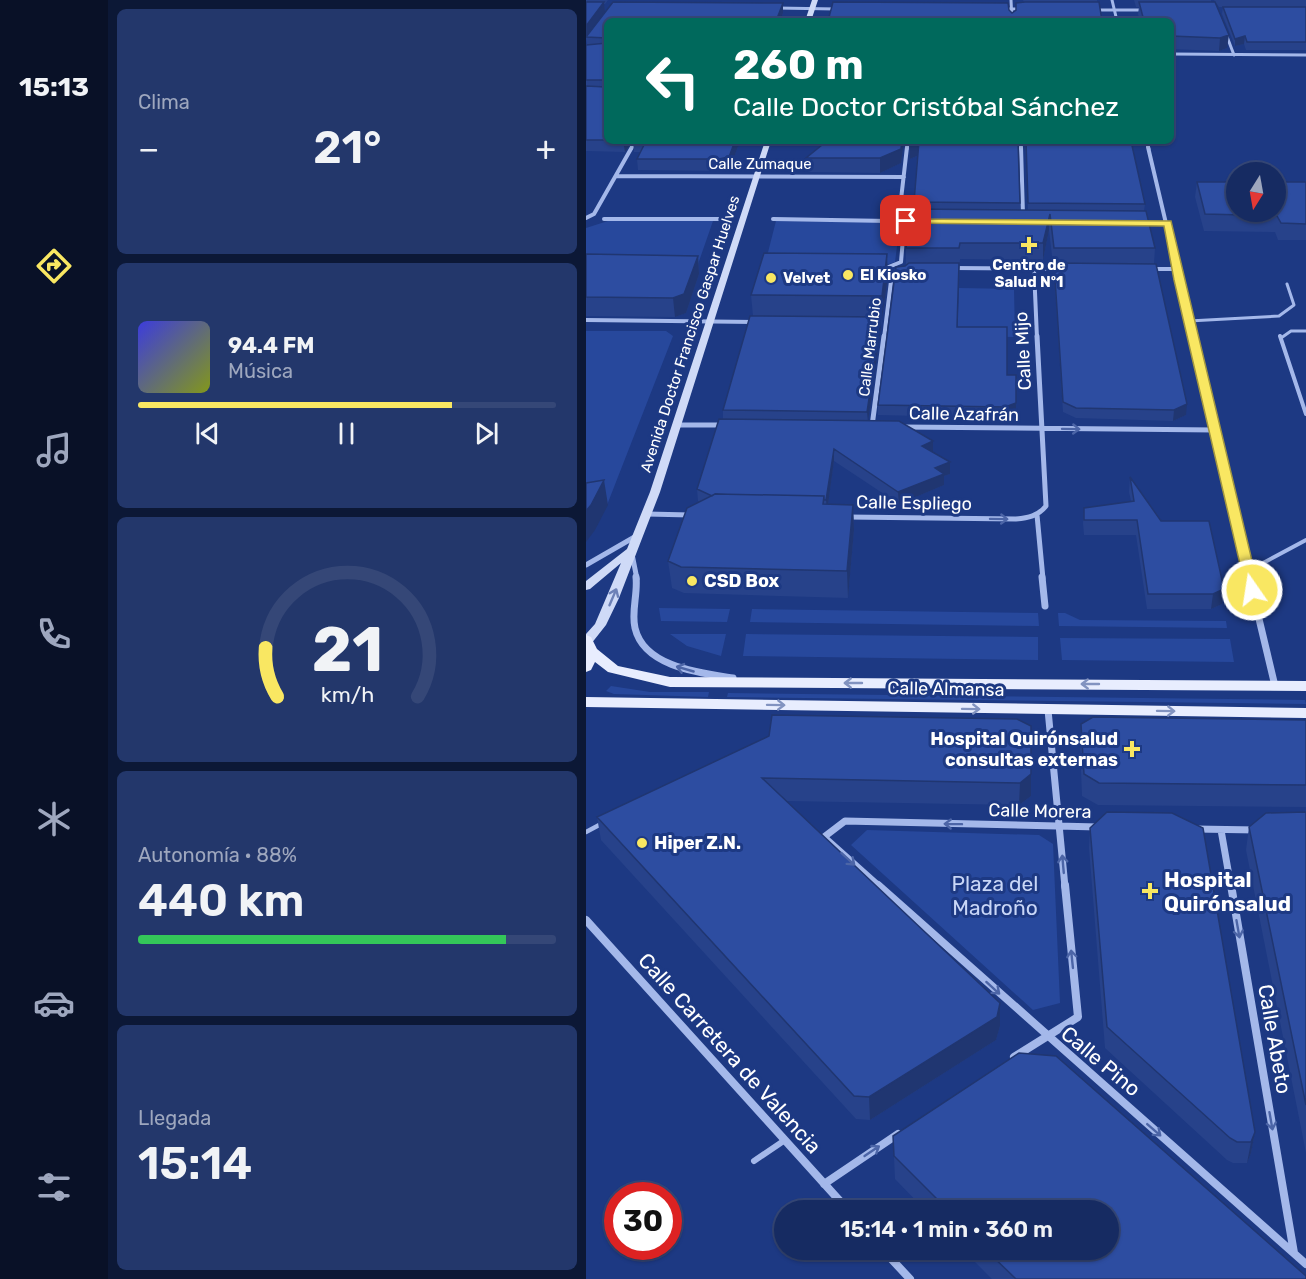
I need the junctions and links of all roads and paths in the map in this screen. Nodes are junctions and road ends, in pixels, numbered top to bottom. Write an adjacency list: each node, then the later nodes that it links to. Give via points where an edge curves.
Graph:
1 (815, 0): 5 (street)
2 (1011, 0): 8 (street)
3 (1112, 0): 11 (street)
4 (775, 8): 5 (street)
5 (813, 9): 6 (street); 13 (street)
6 (841, 9)
7 (1000, 9): 8 (street)
8 (1012, 9): 9 (street); 14 (street)
9 (1024, 9)
10 (1083, 10): 11 (street)
11 (1114, 10): 12 (street); 15 (street)
12 (1151, 10)
13 (809, 18)
14 (1012, 18)
15 (1116, 18)
16 (1223, 27): 18 (street)
17 (1174, 54): 18 (street)
18 (1234, 55): 19 (street)
19 (1306, 55)
20 (633, 144): 25 (street)
21 (767, 144): 26 (street, Avenida Doctor Francisco Gaspar Huelves)
22 (908, 144): 27 (street)
23 (1021, 144): 33 (street)
24 (1148, 144): 35 (street)
25 (616, 176): 26 (street, Calle Zumaque); 28 (street, via 594,214)
26 (757, 177): 27 (street, Calle Zumaque); 45 (street, Avenida Doctor Francisco Gaspar Huelves)
27 (904, 177): 32 (street, via 899,217)
28 (588, 217)
29 (604, 219): 30 (street)
30 (721, 219)
31 (773, 219): 42 (street, via 889,220 904,227 901,262)
32 (921, 222)
33 (1024, 222)
34 (1132, 223): 35 (street)
35 (1168, 223): 41 (street)
36 (909, 267): 49 (street, Calle Marrubio, via 892,273)
37 (942, 268): 38 (street)
38 (1034, 269): 39 (street); 58 (street, Calle Mijo)
39 (1067, 269)
40 (1145, 269): 41 (street)
41 (1177, 269): 46 (street)
42 (871, 270)
43 (1287, 284): 46 (lane, via 1294,305 1279,316)
44 (586, 320): 45 (street)
45 (710, 321): 47 (street); 52 (street, Avenida Doctor Francisco Gaspar Huelves)
46 (1189, 321): 59 (street)
47 (765, 322)
48 (874, 323): 49 (street)
49 (885, 323): 55 (street, Calle Marrubio)
50 (1306, 331): 51 (lane, via 1279,336)
51 (1306, 414)
52 (676, 425): 53 (street); 60 (street, Avenida Doctor Francisco Gaspar Huelves)
53 (727, 425)
54 (861, 427): 55 (street, Calle Azafrán)
55 (872, 427): 56 (street, Calle Azafrán)
56 (884, 427)
57 (895, 427): 58 (street, Calle Azafrán)
58 (1043, 429): 59 (street, Calle Azafrán, one-way to 59); 62 (street, Calle Mijo, via 1046,506)
59 (1215, 430): 68 (street)
60 (647, 514): 61 (street); 64 (street, Avenida Doctor Francisco Gaspar Huelves)
61 (693, 515)
62 (1037, 515): 63 (street, Calle Espliego, one-way to 62, via 1015,519); 70 (street, Calle Mijo)
63 (842, 517)
64 (638, 535): 66 (street, Avenida Doctor Francisco Gaspar Huelves); 67 (street)
65 (1306, 540): 68 (lane)
66 (632, 549): 69 (street, Avenida Doctor Francisco Gaspar Huelves); 71 (street, Avenida Doctor Francisco Gaspar Huelves, one-way to 66, via 613,598); 73 (street, Calle Almansa, one-way to 66, via 669,665 647,648 635,630 638,587)
67 (586, 565)
68 (1248, 571): 74 (street)
69 (586, 587)
70 (1045, 606)
71 (588, 644): 72 (main road); 73 (main road, Calle Almansa, via 613,669 670,681)
72 (586, 667)
73 (763, 682): 74 (main road, Calle Almansa, one-way to 73)
74 (1274, 686): 75 (main road, Calle Almansa)
75 (1306, 686)
76 (586, 702): 77 (main road, Calle Almansa, one-way to 77)
77 (1048, 710): 78 (main road, Calle Almansa, one-way to 78); 80 (street)
78 (1306, 713)
79 (601, 824): 85 (lane)
80 (1059, 826): 81 (street, Calle Morera); 87 (street, one-way to 80, via 1078,1017); 87 (street, Calle Morera, one-way to 87, via 845,821 824,837)
81 (1105, 827)
82 (1186, 829): 83 (street)
83 (1221, 830): 84 (street); 94 (street, Calle Abeto, one-way to 94)
84 (1263, 830)
85 (586, 832)
86 (586, 921): 90 (street, Calle Carretera de Valencia)
87 (1047, 1036): 88 (street, Calle Pino); 94 (street, Calle Pino, one-way to 94)
88 (1008, 1061)
89 (911, 1126): 92 (street, one-way to 89)
90 (785, 1140): 91 (lane); 92 (street, Calle Carretera de Valencia)
91 (754, 1161)
92 (824, 1184): 93 (street, Calle Carretera de Valencia)
93 (839, 1200)
94 (1294, 1253): 96 (street, Calle Pino)
95 (892, 1260): 97 (street)
96 (1306, 1264)
97 (910, 1279)

